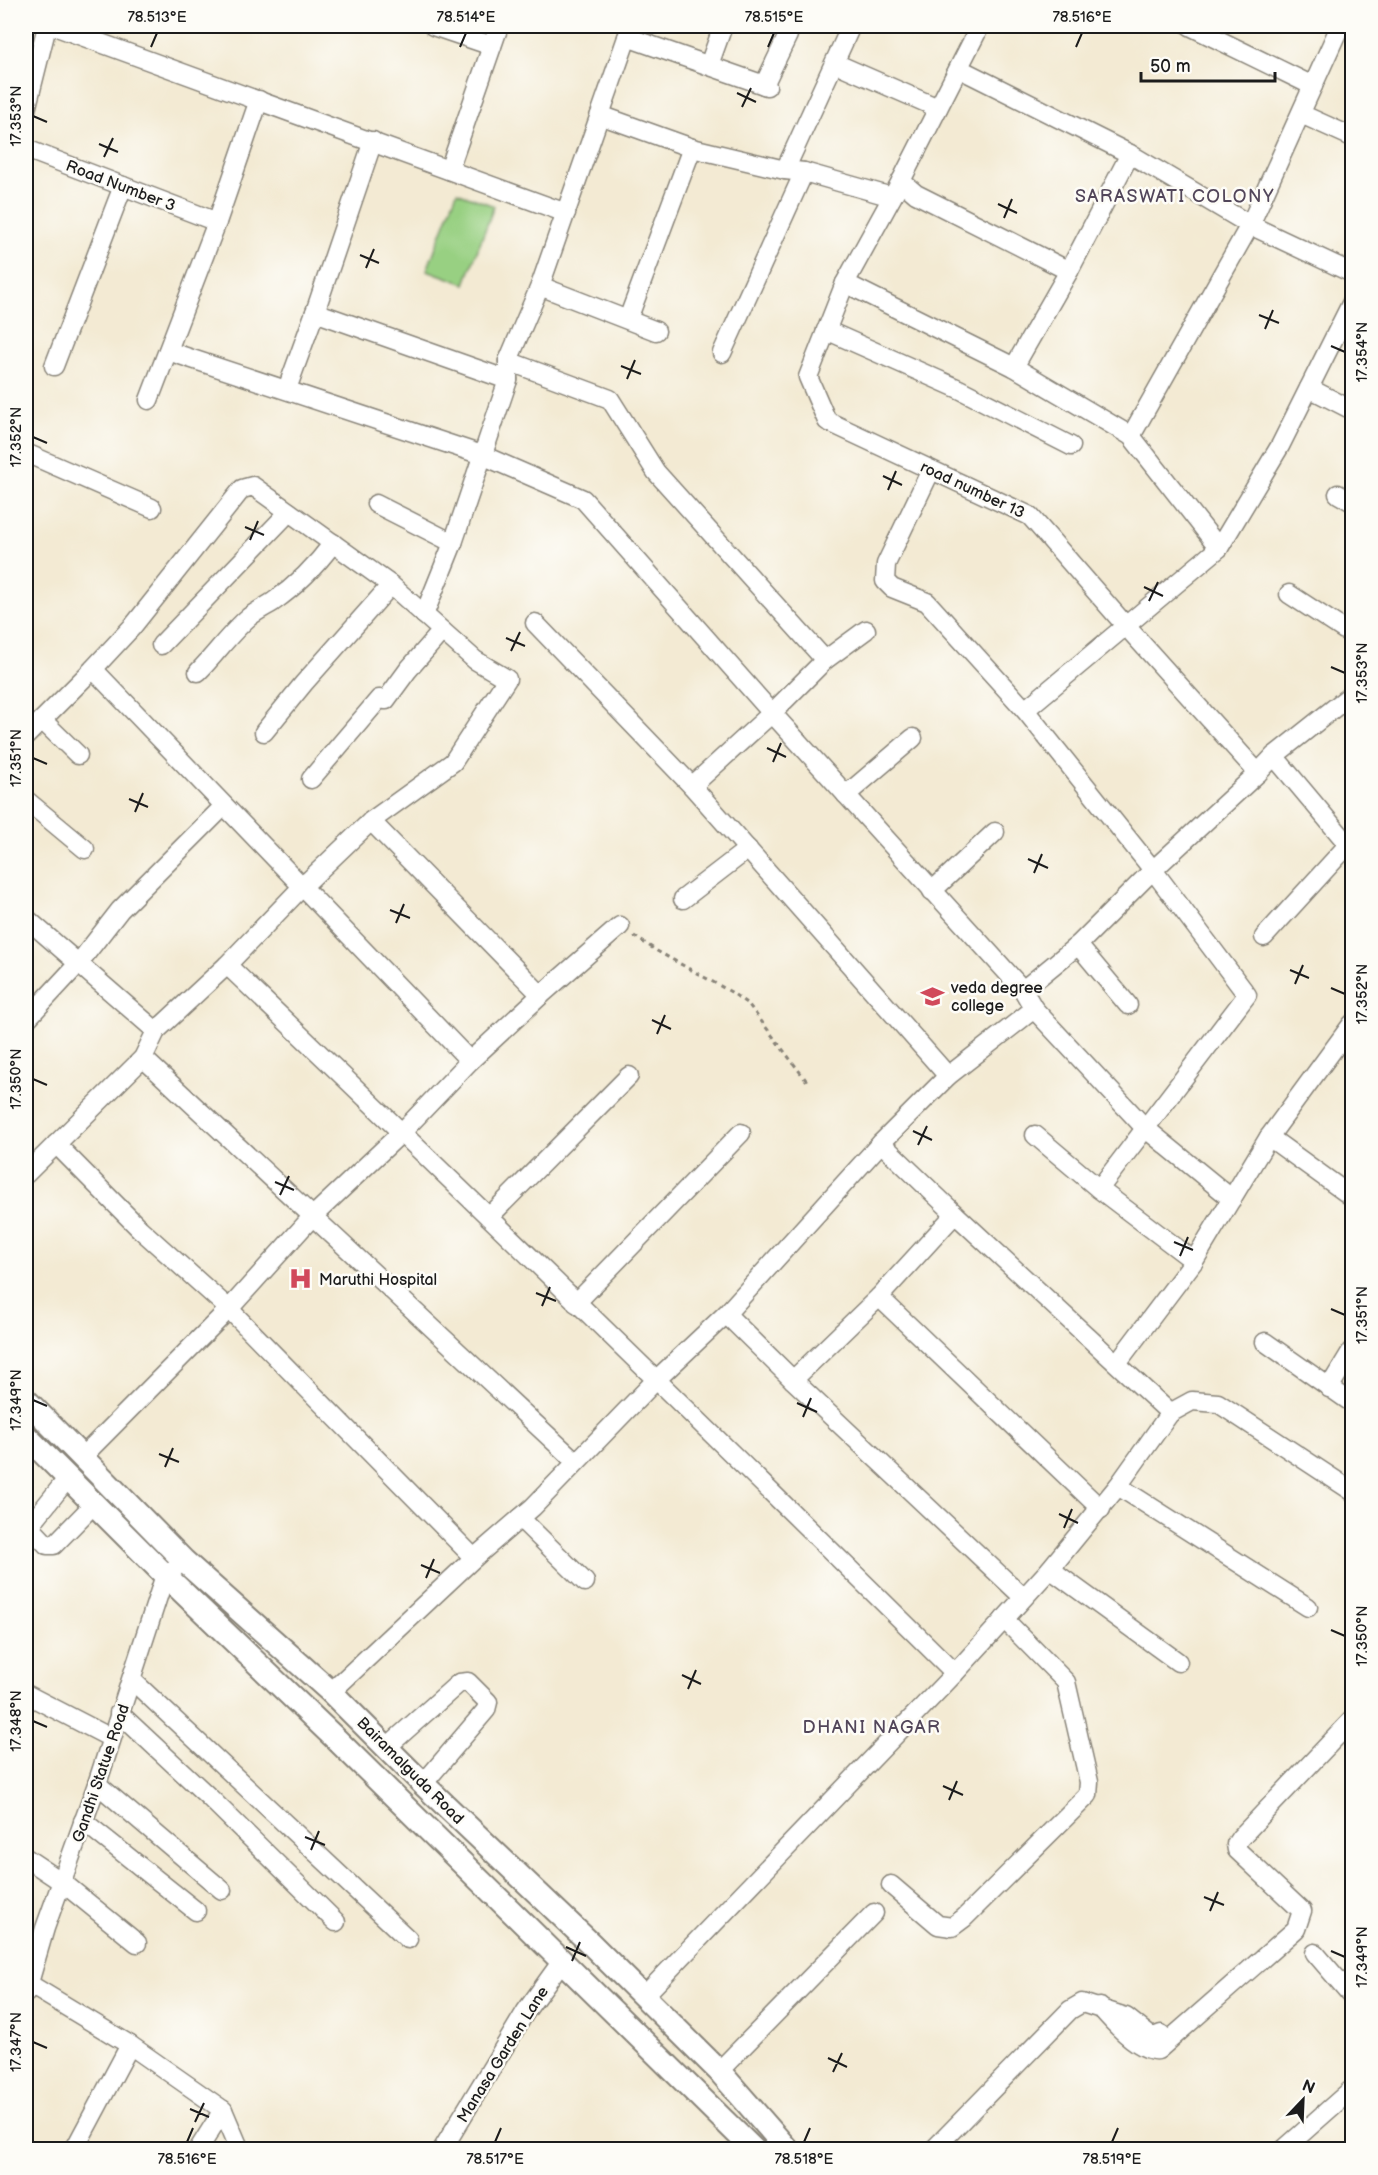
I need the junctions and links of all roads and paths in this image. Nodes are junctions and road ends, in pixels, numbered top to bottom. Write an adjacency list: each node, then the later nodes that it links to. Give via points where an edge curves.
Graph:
1 (46, 26): 19 (street)
2 (54, 26): 17 (street)
3 (433, 26): 12 (street)
4 (499, 26): 12 (street)
5 (723, 26): 14 (street)
6 (788, 26): 14 (street, via 788,35 766,85)
7 (851, 26): 13 (street)
8 (980, 26): 15 (street)
9 (1190, 26): 16 (street)
10 (1339, 26): 16 (street)
11 (629, 32): 14 (street); 21 (street)
12 (492, 46): 27 (street)
13 (835, 63): 18 (street); 28 (street)
14 (709, 65)
15 (960, 69): 18 (street, road number 13); 26 (street)
16 (1313, 86): 20 (street)
17 (260, 100): 23 (street); 34 (street)
18 (938, 108): 30 (street, road number 13)
19 (26, 110)
20 (1301, 114): 22 (street); 35 (street)
21 (600, 116): 25 (street); 33 (street)
22 (1353, 138)
23 (373, 141): 27 (street); 41 (street)
24 (26, 148): 31 (street, Road Number 3)
25 (692, 148): 28 (street); 42 (street)
26 (1130, 154): 35 (street); 36 (street)
27 (449, 170): 33 (street)
28 (784, 170): 29 (street)
29 (804, 172): 32 (street); 46 (street)
30 (901, 181): 32 (street, road number 13); 36 (street, via 916,194)
31 (123, 186): 34 (street, Road Number 3); 48 (street)
32 (892, 197): 38 (street, road number 13)
33 (566, 213): 39 (street)
34 (218, 222): 45 (street)
35 (1250, 225): 37 (street); 55 (street)
36 (1069, 271): 49 (street)
37 (1353, 273)
38 (845, 283): 43 (street, road number 13); 49 (street)
39 (540, 286): 42 (street); 47 (street)
40 (1353, 302): 51 (street)
41 (315, 312): 50 (street); 52 (street)
42 (628, 319): 44 (street)
43 (826, 330): 56 (street, via 959,389); 59 (street, road number 13, via 808,376 827,421)
44 (656, 331)
45 (168, 351): 52 (street); 53 (street)
46 (722, 353)
47 (508, 361): 50 (street); 75 (street, via 610,399 656,472)
48 (54, 366)
49 (1014, 367): 55 (street)
50 (508, 380): 58 (street)
51 (1309, 388): 54 (street); 65 (street, via 1280,446)
52 (287, 389): 58 (street)
53 (149, 400)
54 (1353, 410)
55 (1131, 436): 65 (street)
56 (1071, 446)
57 (26, 453): 61 (street)
58 (482, 455): 64 (street); 80 (street, via 583,499)
59 (931, 470): 70 (street, road number 13, via 1030,516); 79 (street, via 886,564 885,581 892,588 927,602)
60 (376, 504): 64 (street)
61 (152, 508)
62 (289, 512): 63 (street); 74 (street); 76 (street, via 253,486 242,489 133,626)
63 (333, 543): 66 (street); 77 (street, via 300,580 250,616)
64 (453, 543): 68 (street)
65 (1219, 548): 70 (street)
66 (391, 585): 68 (street); 82 (street)
67 (1289, 594): 73 (street)
68 (424, 615): 72 (street)
69 (535, 623): 89 (street)
70 (1125, 625): 79 (street); 87 (street, road number 13)
71 (866, 630): 75 (street)
72 (442, 631): 88 (street, via 391,695 380,699); 93 (street, via 475,660 507,679 453,762)
73 (1353, 635)
74 (161, 645)
75 (825, 660): 80 (street)
76 (93, 669): 81 (street); 92 (street)
77 (198, 672)
78 (1353, 694): 86 (street)
79 (1025, 710): 98 (street)
80 (772, 713): 89 (street); 90 (street)
81 (42, 720): 83 (street); 85 (street)
82 (264, 732)
83 (26, 736)
84 (913, 738): 90 (street)
85 (78, 755)
86 (1274, 756): 87 (street); 95 (street)
87 (1258, 773): 98 (street)
88 (311, 779)
89 (692, 786): 97 (street)
90 (846, 795): 100 (street)
91 (26, 800): 96 (street)
92 (224, 806): 99 (street); 106 (street, via 120,910)
93 (371, 821): 99 (street); 109 (street)
94 (995, 832): 100 (street)
95 (1351, 847): 104 (street)
96 (85, 849)
97 (748, 849): 101 (street); 118 (street)
98 (1153, 870): 105 (street); 120 (street, via 1248,995)
99 (302, 887): 107 (street); 116 (street)
100 (933, 891): 108 (street)
101 (682, 899)
102 (26, 918): 106 (street)
103 (620, 926): 109 (street); 119 (path, via 749,1005)
104 (1264, 937)
105 (1078, 945): 108 (street); 110 (street)
106 (78, 964): 112 (street); 114 (street)
107 (227, 965): 114 (street); 121 (street)
108 (1023, 990): 111 (street)
109 (542, 995): 116 (street)
110 (1128, 1005)
111 (1034, 1009): 118 (street); 120 (street)
112 (26, 1020)
113 (1353, 1024): 124 (street)
114 (156, 1031): 115 (street)
115 (143, 1058): 126 (street); 132 (street)
116 (470, 1061): 121 (street)
117 (630, 1076): 133 (street)
118 (948, 1076): 125 (street)
119 (809, 1084)
120 (1145, 1128): 128 (street); 130 (street)
121 (402, 1132): 132 (street); 133 (street)
122 (741, 1134): 136 (street)
123 (1035, 1135): 128 (street)
124 (1269, 1137): 129 (street); 130 (street)
125 (881, 1143): 131 (street); 138 (street)
126 (56, 1144): 127 (street); 137 (street, via 140,1229)
127 (28, 1168)
128 (1099, 1189): 134 (street)
129 (1353, 1197)
130 (1232, 1199): 134 (street)
131 (955, 1214): 135 (street); 141 (street)
132 (312, 1217): 137 (street); 150 (street)
133 (489, 1217): 136 (street)
134 (1194, 1261): 141 (street)
135 (879, 1297): 143 (street); 155 (street)
136 (576, 1304): 142 (street)
137 (229, 1309): 149 (street); 157 (street)
138 (726, 1314): 142 (street); 143 (street)
139 (1265, 1342): 144 (street)
140 (1353, 1350): 144 (street)
141 (1117, 1363): 147 (street)
142 (657, 1379): 150 (street); 166 (street)
143 (793, 1380): 162 (street)
144 (1329, 1388): 146 (street)
145 (26, 1400): 149 (main road, Bairamalguda Road)
146 (1353, 1403)
147 (1170, 1413): 152 (street); 153 (street, via 1192,1401 1218,1403)
148 (26, 1436): 151 (main road, Bairamalguda Road)
149 (83, 1456): 158 (main road, Bairamalguda Road)
150 (575, 1461): 156 (street)
151 (68, 1478): 154 (main road, Bairamalguda Road); 154 (street, via 30,1527 46,1545 54,1545)
152 (1118, 1486): 155 (street); 163 (street)
153 (1353, 1491)
154 (94, 1504): 160 (main road, Bairamalguda Road)
155 (1101, 1509): 159 (street)
156 (520, 1518): 157 (street); 161 (street)
157 (474, 1558): 168 (street)
158 (184, 1561): 160 (street); 168 (main road, Bairamalguda Road)
159 (1050, 1569): 162 (street); 165 (street)
160 (165, 1575): 167 (street, Gandhi Statue Road); 188 (main road, Bairamalguda Road)
161 (585, 1582)
162 (1023, 1597): 164 (street)
163 (1308, 1607)
164 (1004, 1619): 166 (street); 179 (street, via 1066,1682 1089,1782 1088,1795 952,1927 938,1925)
165 (1178, 1662)
166 (955, 1673): 190 (street)
167 (132, 1680): 170 (street, Gandhi Statue Road); 184 (street)
168 (331, 1692): 173 (main road, Bairamalguda Road)
169 (26, 1694): 172 (street)
170 (119, 1713): 172 (street, Gandhi Statue Road); 183 (street)
171 (1353, 1720): 202 (street, via 1236,1844 1237,1850 1302,1911 1296,1929 1158,2050 1153,2051 1118,2029 1100,2007 1082,2003 1070,2010)
172 (111, 1737): 174 (street, Gandhi Statue Road)
173 (387, 1748): 175 (main road, Bairamalguda Road); 175 (street, via 459,1683 468,1682 488,1702 486,1710)
174 (97, 1784): 176 (street, Gandhi Statue Road); 180 (street)
175 (423, 1784): 190 (main road, Bairamalguda Road)
176 (83, 1821): 178 (street, Gandhi Statue Road); 181 (street)
177 (26, 1858): 178 (street)
178 (62, 1882): 185 (street); 187 (street, Gandhi Statue Road)
179 (891, 1885)
180 (222, 1890)
181 (196, 1911)
182 (874, 1913): 193 (street)
183 (336, 1922)
184 (408, 1939)
185 (137, 1943)
186 (1315, 1953): 191 (street)
187 (31, 1955): 189 (street, Gandhi Statue Road)
188 (562, 1960): 199 (street, Manasa Garden Lane, via 526,2011); 200 (main road, Bairamalguda Road)
189 (27, 1988): 192 (street)
190 (644, 1996): 193 (main road, Bairamalguda Road)
191 (1353, 1996)
192 (130, 2046): 195 (street); 196 (street)
193 (719, 2071): 201 (main road, Bairamalguda Road)
194 (1353, 2089): 203 (street)
195 (223, 2110): 197 (street); 198 (street)
196 (74, 2150)
197 (198, 2150)
198 (240, 2150)
199 (442, 2150)
200 (754, 2150)
201 (788, 2150)
202 (933, 2150)
203 (1283, 2150)

